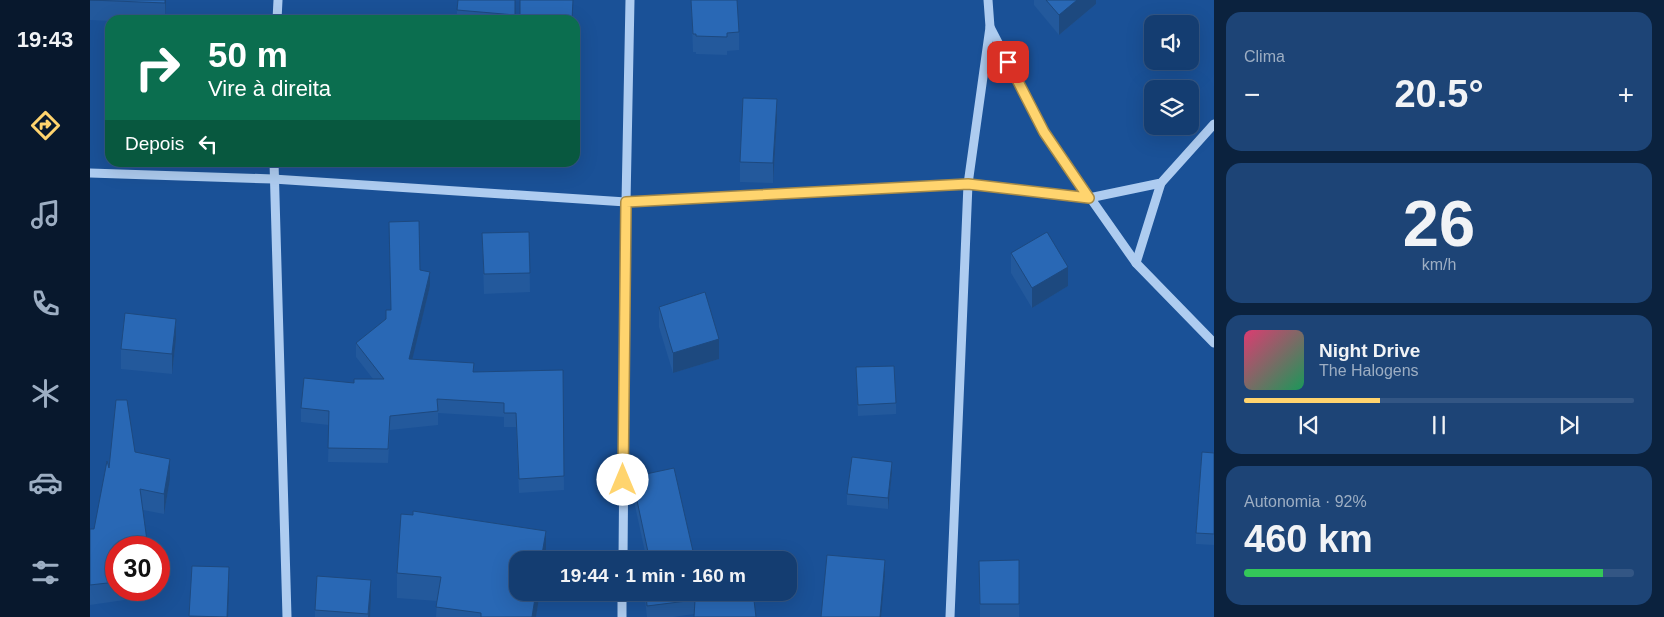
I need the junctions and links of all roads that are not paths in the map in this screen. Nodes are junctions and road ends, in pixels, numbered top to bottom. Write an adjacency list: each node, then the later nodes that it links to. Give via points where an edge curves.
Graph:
1 (278, 0): 4 (street)
2 (630, 0): 13 (street)
3 (988, 0): 5 (street)
4 (277, 15)
5 (990, 27): 11 (street); 12 (street, via 1044,132)
6 (1214, 124): 10 (street)
7 (274, 167): 9 (street)
8 (90, 173): 9 (street)
9 (273, 179): 13 (street); 18 (street)
10 (1161, 183): 12 (street); 14 (street)
11 (968, 184): 12 (street); 13 (street); 20 (street)
12 (1089, 198): 14 (street)
13 (626, 202): 16 (street)
14 (1136, 263): 15 (street)
15 (1214, 343)
16 (622, 551)
17 (622, 601): 19 (street)
18 (287, 617)
19 (622, 617)
20 (950, 617)

